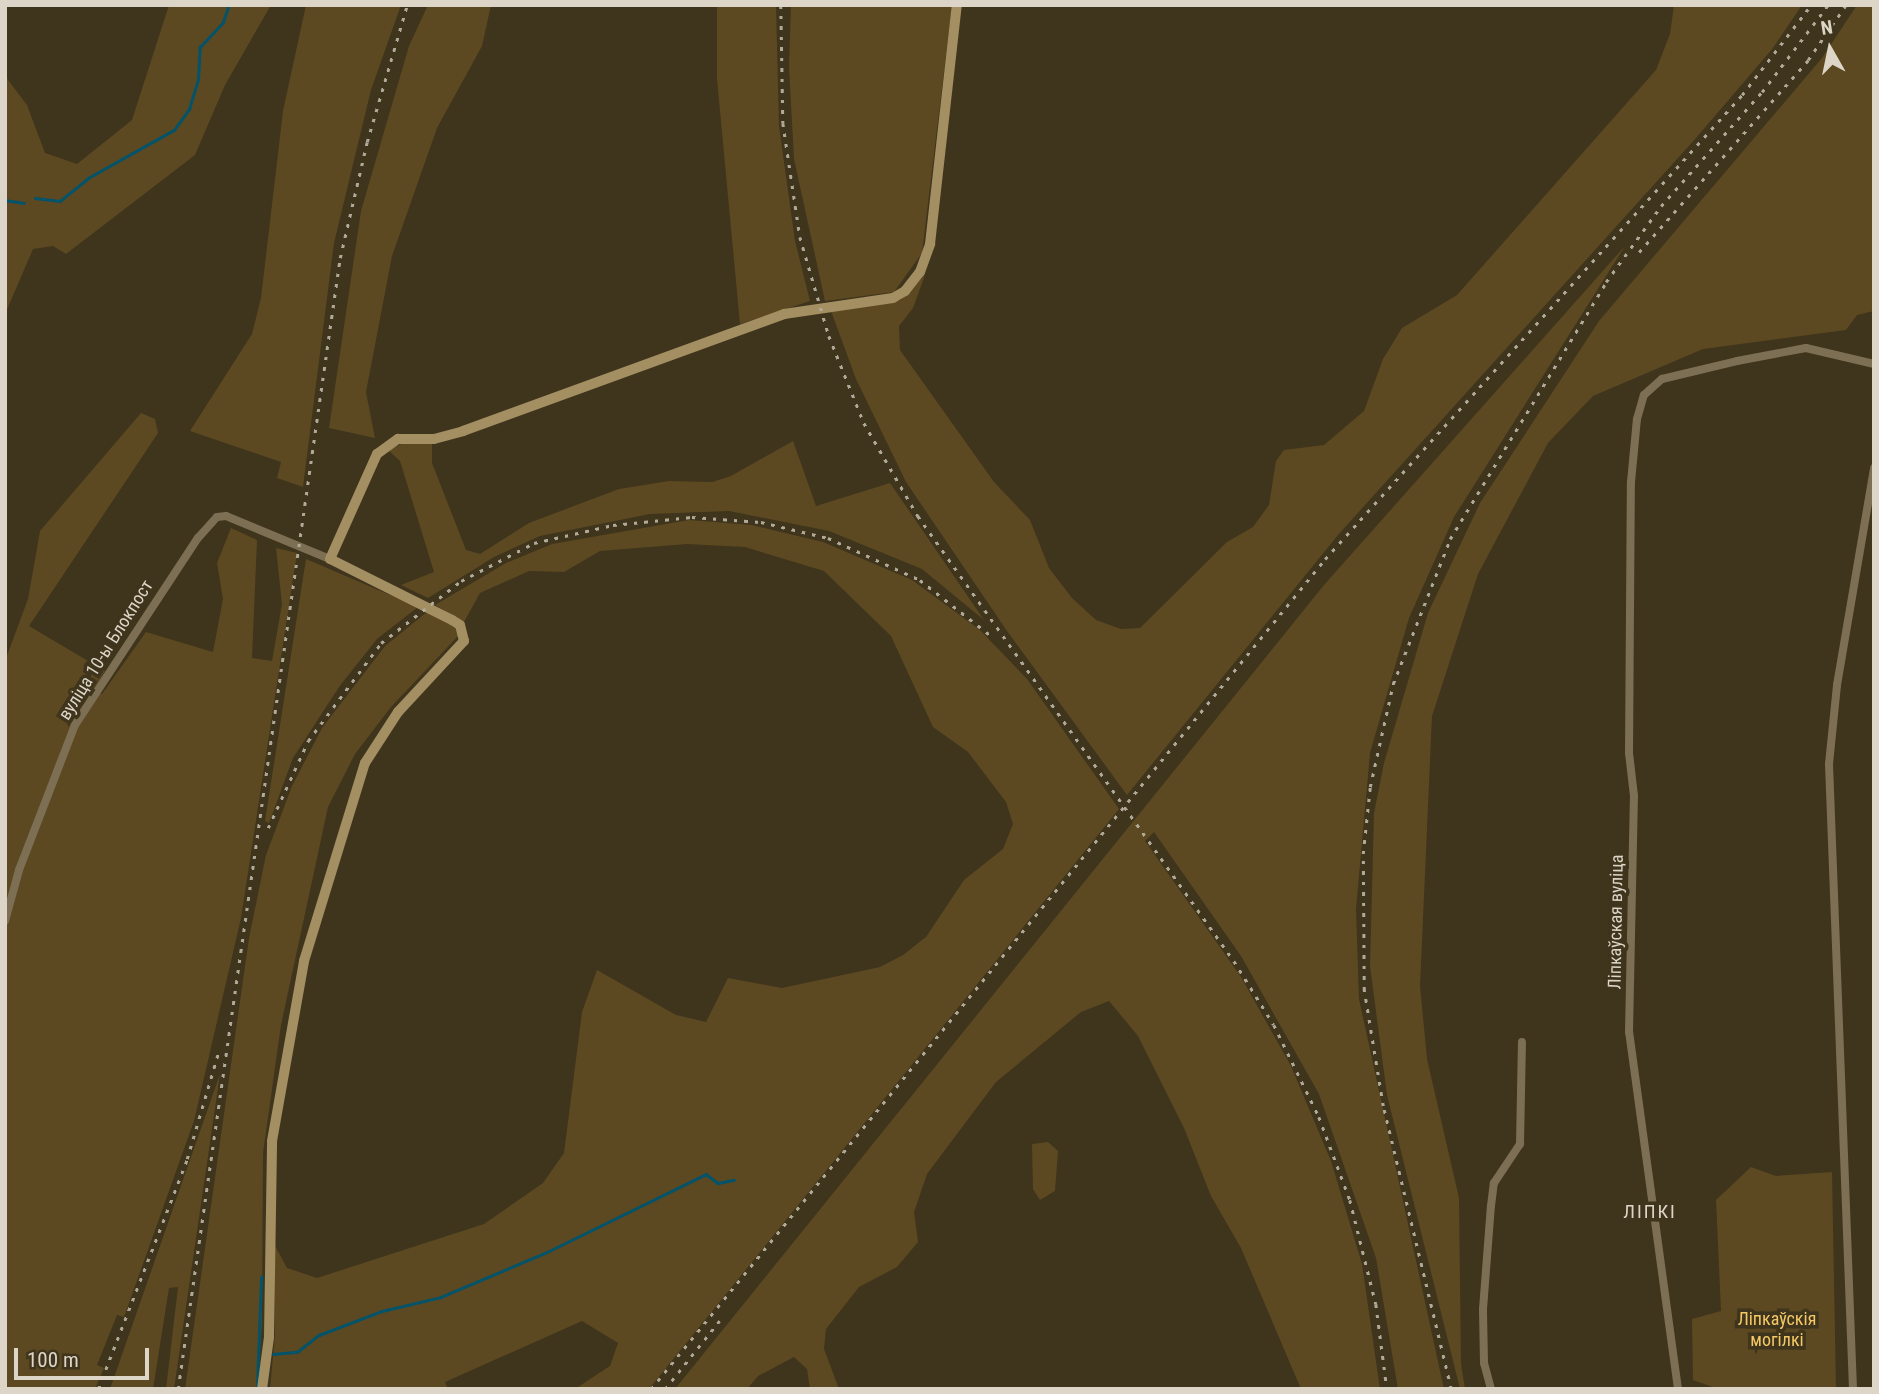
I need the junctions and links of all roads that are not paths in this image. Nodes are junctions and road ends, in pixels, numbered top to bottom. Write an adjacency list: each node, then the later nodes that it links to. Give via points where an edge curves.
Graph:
1 (957, 5): 4 (street, via 930,244 920,272 905,291 893,298 784,314 463,431 434,439 389,442 377,454)
2 (1874, 364): 9 (street, Ліпкаўская вуліца, via 1806,348 1662,379 1644,395 1633,453 1629,1032)
3 (1874, 468): 10 (street, via 1837,685 1829,764)
4 (330, 559): 5 (street, вуліца 10-ы Блокпост, via 226,516 217,517 198,538 75,725 19,870); 7 (street, via 452,620 460,625 464,641 398,712 365,763 303,961 272,1140 269,1337)
5 (5, 921)
6 (1522, 1042): 8 (street, via 1520,1144 1494,1183 1491,1206 1483,1309 1484,1363)
7 (262, 1389)
8 (1491, 1389)
9 (1678, 1389)
10 (1853, 1389)

